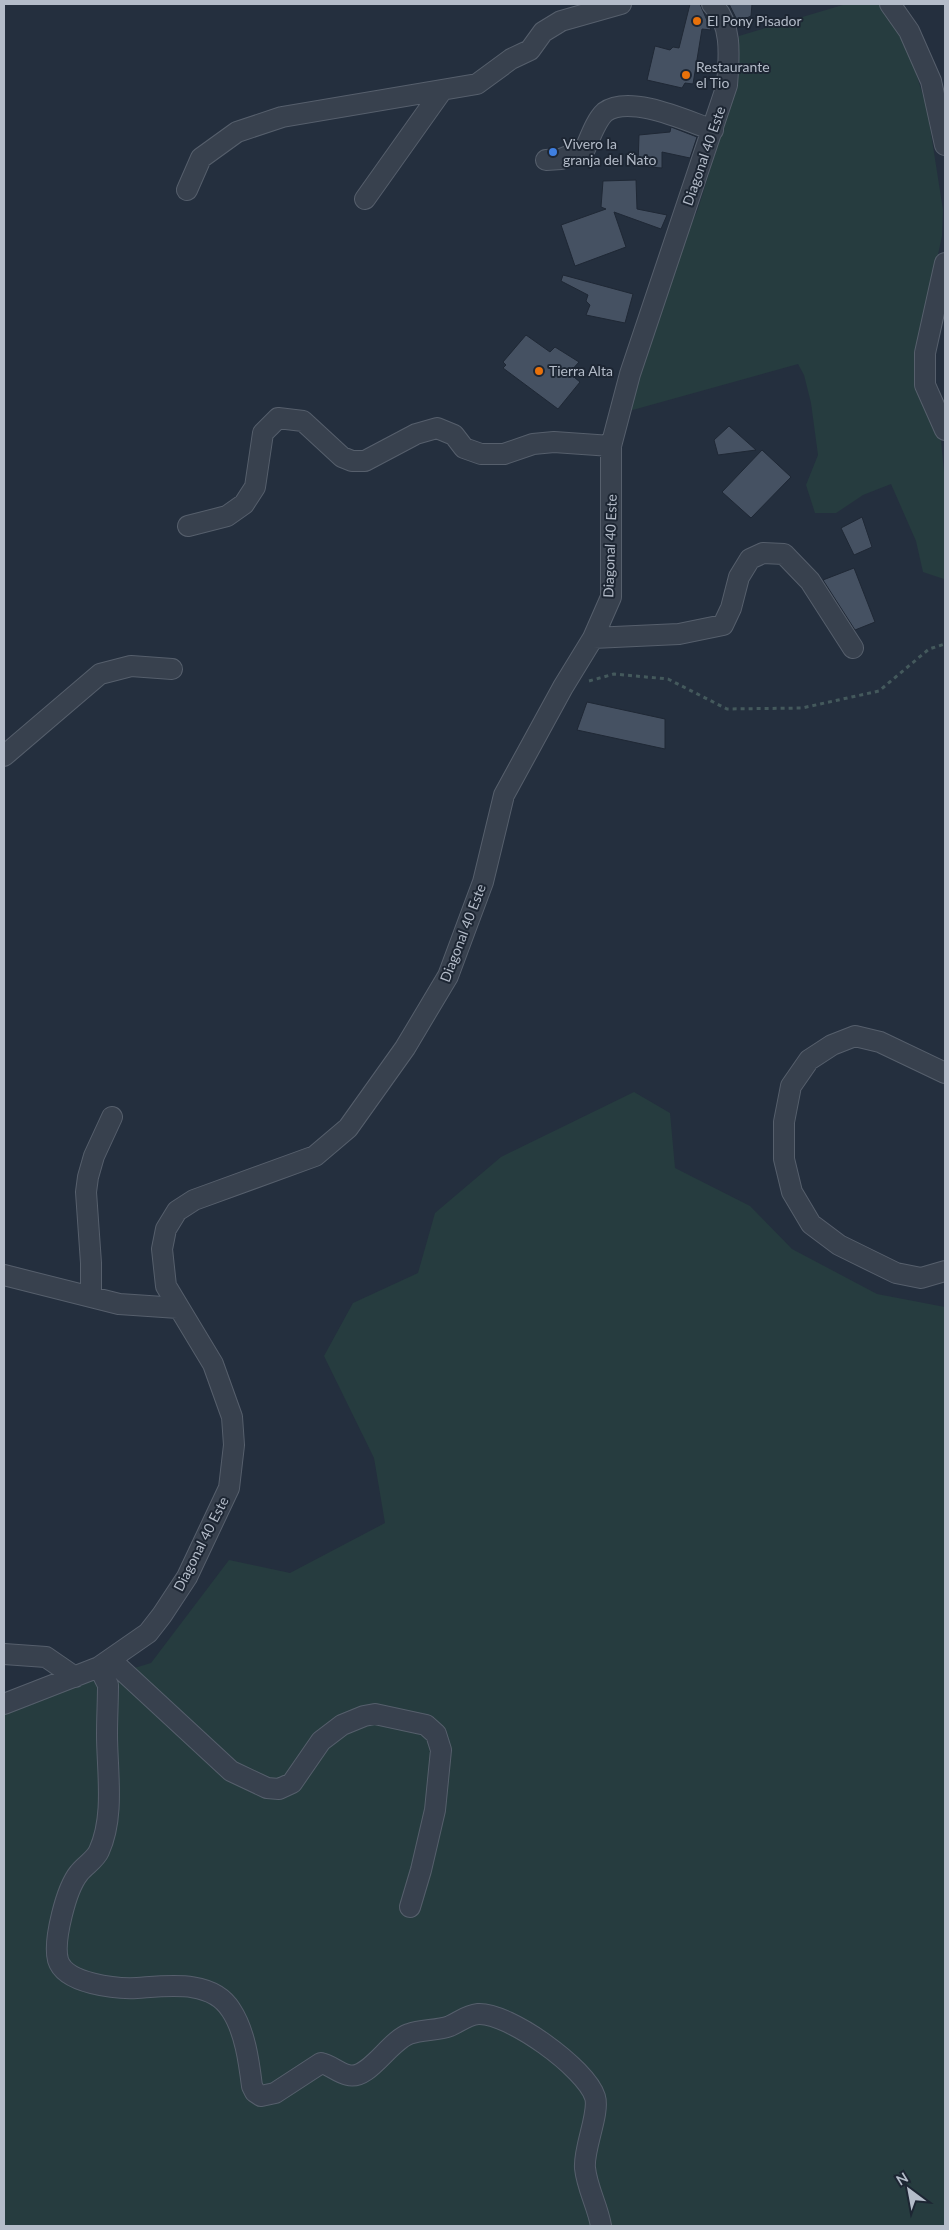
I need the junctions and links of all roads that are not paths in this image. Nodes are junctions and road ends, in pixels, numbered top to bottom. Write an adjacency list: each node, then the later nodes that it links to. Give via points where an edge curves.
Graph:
1 (621, 4): 4 (street, via 561,21 542,32 530,50 511,59 477,84)
2 (712, 4): 5 (street, Diagonal 40 Este, via 719,10 730,44 727,85)
3 (890, 4): 6 (street, via 909,31 931,81)
4 (441, 92): 8 (street, via 282,117 237,132 201,158); 9 (street)
5 (713, 130): 7 (street, via 654,109 614,108 604,113 586,150 561,159); 12 (street, Diagonal 40 Este, via 630,374)
6 (945, 145)
7 (546, 160)
8 (187, 190)
9 (365, 198)
10 (945, 262): 11 (street, via 925,352 925,385)
11 (945, 430)
12 (611, 446): 13 (street, via 554,442 533,444 504,454 481,454 464,448 454,436 437,428 416,434 365,461 352,461 342,457 303,421 278,418 263,433 255,487 244,504 227,516); 14 (street, Diagonal 40 Este, via 611,597)
13 (188, 526)
14 (593, 638): 15 (street, via 679,634 723,625 739,578 750,559 763,553 784,554 810,581); 23 (street, Diagonal 40 Este, via 504,795 483,882 448,976 405,1048 348,1128 315,1156 194,1200 177,1211 166,1229 162,1249 166,1286)
15 (853, 648)
16 (172, 669): 17 (street, via 131,666 100,674)
17 (4, 756)
18 (945, 1073): 20 (street, via 880,1042 855,1036 832,1045 809,1060 791,1086 784,1131 784,1159 792,1192 811,1224 838,1245 896,1273 921,1278)
19 (112, 1117): 22 (street, via 94,1156 86,1192)
20 (945, 1271)
21 (4, 1275): 22 (street)
22 (91, 1297): 23 (street, via 119,1304)
23 (178, 1308): 25 (street, Diagonal 40 Este, via 213,1364 232,1417 234,1445 229,1488 187,1577 162,1615 148,1633)
24 (4, 1654): 26 (street, via 46,1658)
25 (105, 1663): 26 (street, Diagonal 40 Este); 28 (street, via 231,1771 266,1788 278,1789 292,1783 321,1741 352,1720 375,1714 419,1723 431,1729 440,1741 441,1750 435,1810); 29 (street, via 108,1685 106,1831 98,1852 78,1873 67,1900 59,1928 58,1961 62,1967 87,1982 136,1988 182,1986 220,1997 231,2010 240,2030 252,2086 254,2092 261,2096 274,2093 320,2063 349,2076 364,2072 408,2034 448,2027 477,2014 512,2023 548,2046 583,2076 596,2099 585,2167)
26 (75, 1676): 27 (street, Diagonal 40 Este)
27 (4, 1704)
28 (410, 1907)
29 (601, 2226)

